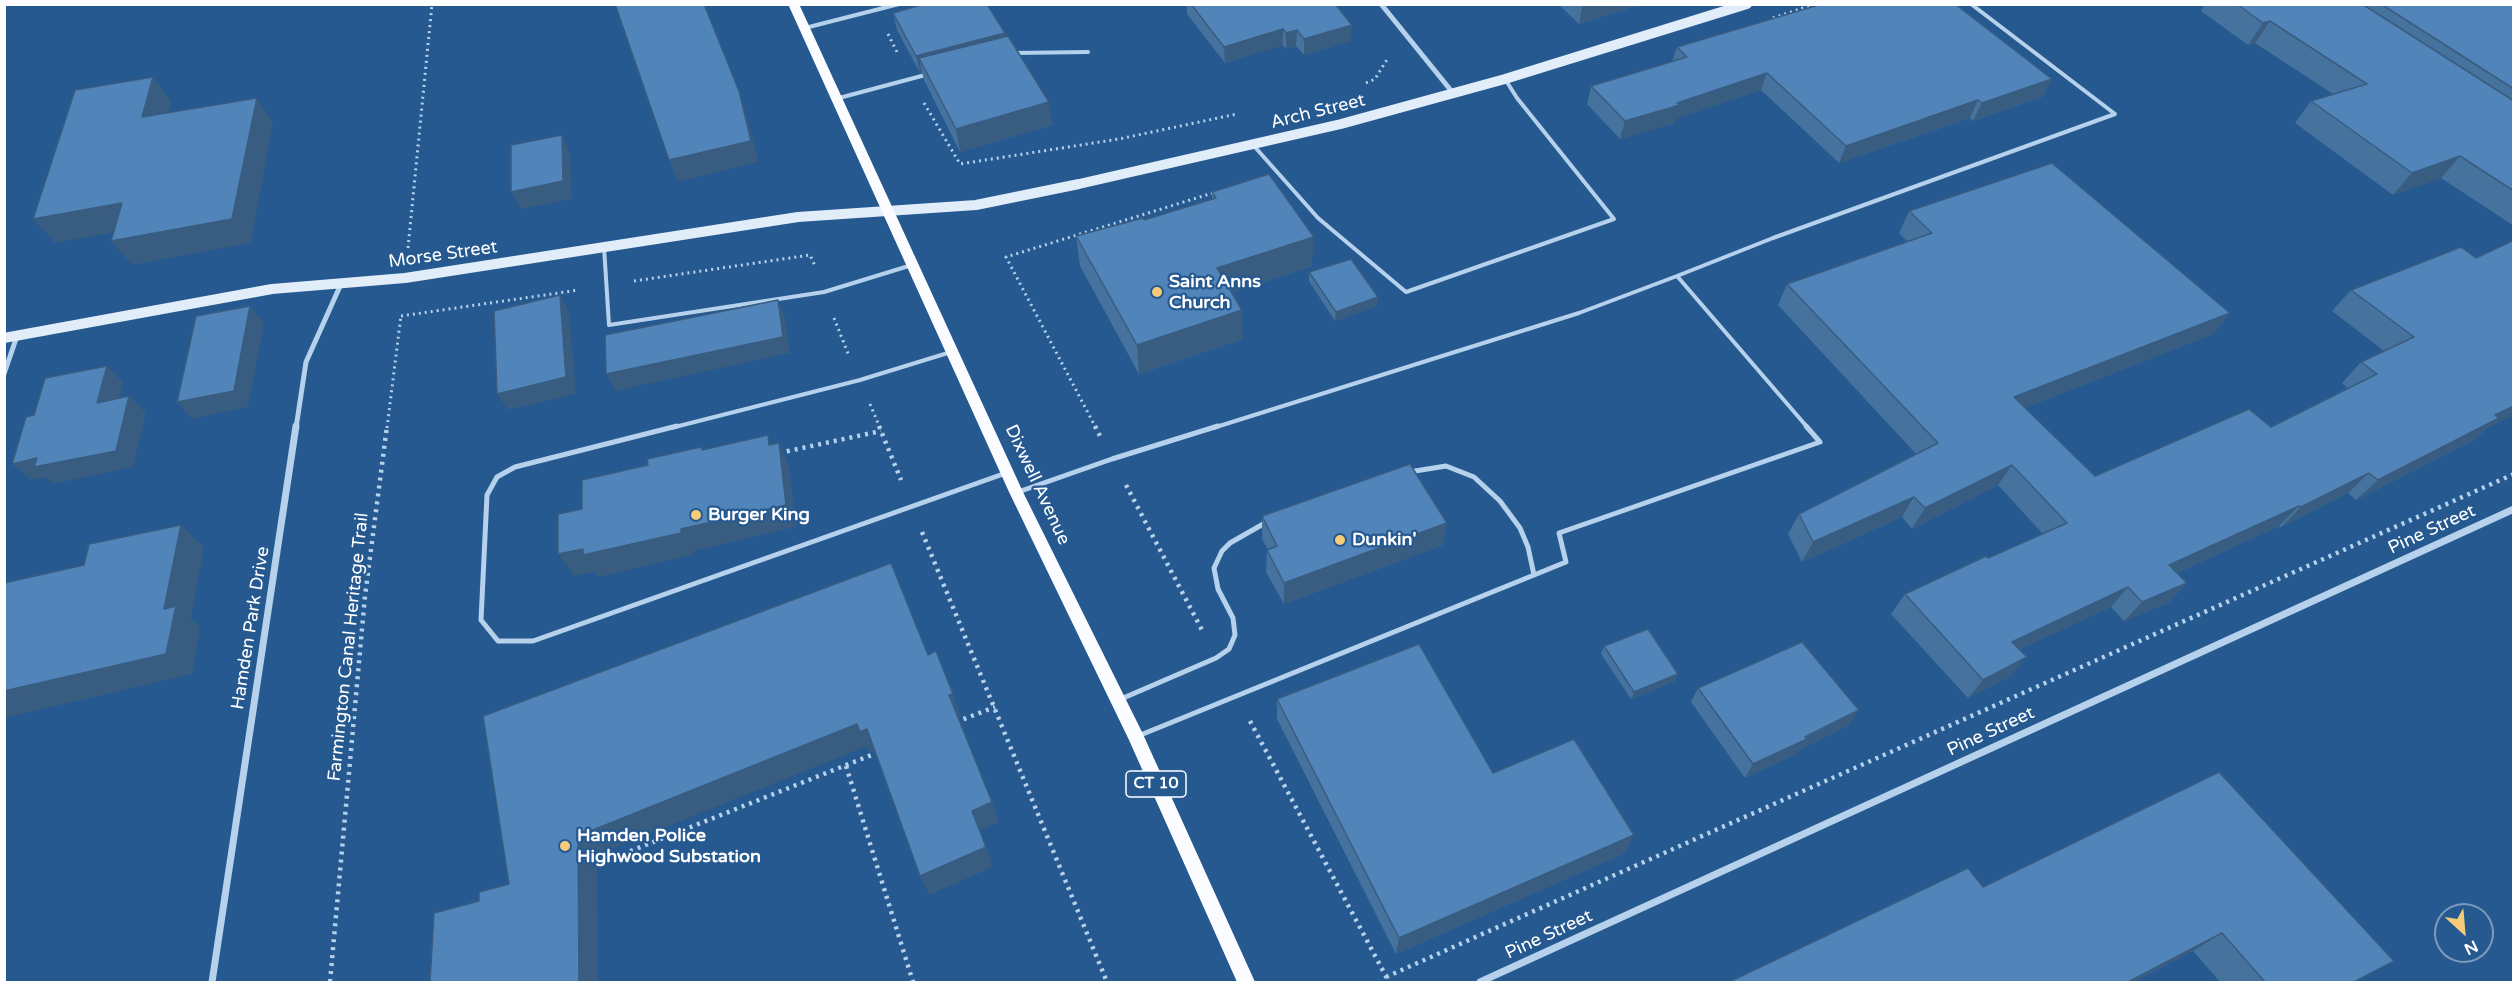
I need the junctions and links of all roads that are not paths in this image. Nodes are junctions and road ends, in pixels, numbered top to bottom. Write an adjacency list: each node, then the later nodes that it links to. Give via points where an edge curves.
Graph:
1 (793, 4): 6 (main road, Dixwell Avenue)
2 (899, 4): 6 (lane)
3 (1381, 4): 11 (street)
4 (1747, 4): 10 (main road, Arch Street)
5 (1971, 4): 17 (lane, via 2115,114)
6 (804, 28): 12 (main road, Dixwell Avenue)
7 (1088, 52): 8 (lane)
8 (1004, 56)
9 (934, 73): 12 (lane)
10 (1505, 79): 11 (main road, Arch Street); 13 (lane, via 1614,219 1406,292 1318,218)
11 (1453, 93): 13 (main road, Arch Street)
12 (836, 99): 14 (main road, Dixwell Avenue)
13 (1253, 145): 14 (main road, Arch Street, via 976,205)
14 (887, 212): 15 (main road, Morse Street, via 798,217); 16 (main road, Dixwell Avenue / CT 10)
15 (604, 247): 16 (lane, via 609,325 824,292); 18 (main road, Morse Street)
16 (912, 265): 21 (main road, Dixwell Avenue / CT 10)
17 (1677, 276): 25 (lane, via 1579,313); 28 (lane, via 1820,442 1559,534 1566,562)
18 (341, 284): 19 (main road, Morse Street, via 272,289); 31 (street, Hamden Park Drive, via 306,362)
19 (17, 336): 20 (main road, Morse Street); 22 (street)
20 (4, 338)
21 (951, 351): 23 (main road, Dixwell Avenue / CT 10); 23 (lane, via 860,380 516,467 497,477 487,495 481,620 498,641 533,641)
22 (4, 374)
23 (1007, 472): 25 (main road, Dixwell Avenue / CT 10)
24 (1397, 476): 28 (lane, via 1419,468 1446,466 1474,477 1500,501 1520,528)
25 (1016, 492): 29 (main road, Dixwell Avenue / CT 10)
26 (2514, 509): 33 (street, Pine Street)
27 (1267, 522): 29 (lane, via 1230,543 1214,568 1218,589 1233,618 1235,635 1229,649)
28 (1534, 575): 30 (lane)
29 (1118, 700): 30 (main road, Dixwell Avenue / CT 10)
30 (1136, 737): 32 (main road, Dixwell Avenue / CT 10)
31 (212, 982)
32 (1246, 982)
33 (1480, 982)

